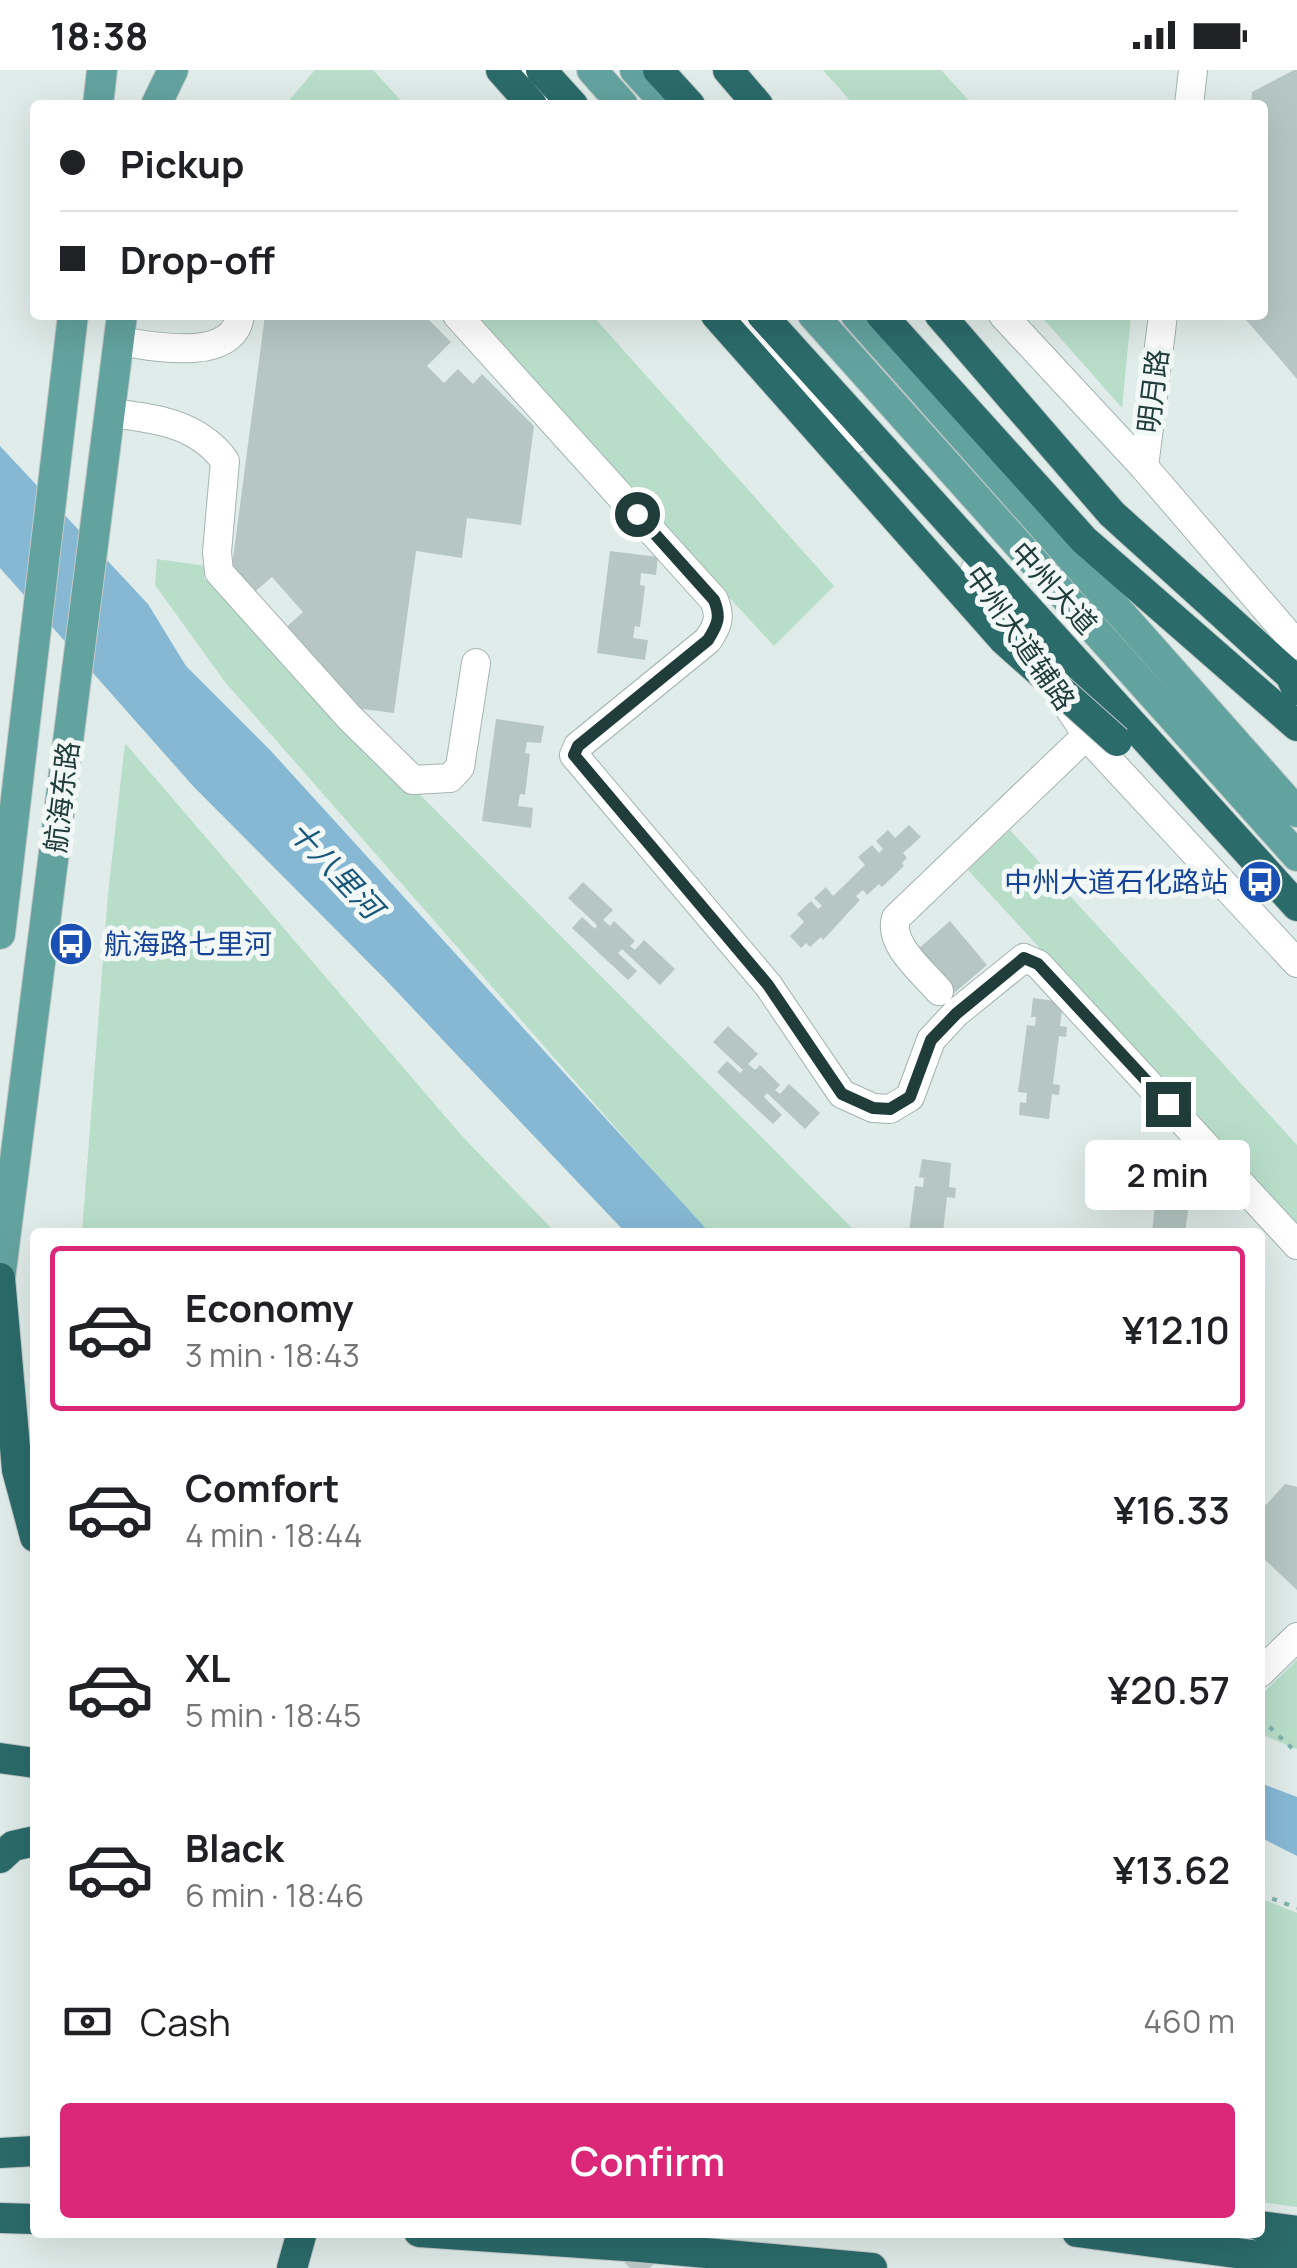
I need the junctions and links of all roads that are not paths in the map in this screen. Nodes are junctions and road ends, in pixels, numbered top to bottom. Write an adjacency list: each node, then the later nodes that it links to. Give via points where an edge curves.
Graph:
1 (102, 70): 11 (main road)
2 (152, 70): 12 (main road)
3 (174, 70): 13 (main road)
4 (501, 70): 14 (highway)
5 (522, 70): 15 (street)
6 (541, 70): 16 (highway)
7 (592, 70): 17 (main road)
8 (636, 70): 18 (main road)
9 (658, 70): 19 (highway)
10 (728, 70): 20 (highway); 21 (street)
11 (99, 100)
12 (148, 100)
13 (159, 100)
14 (528, 100)
15 (549, 100)
16 (568, 100)
17 (619, 100)
18 (663, 100)
19 (685, 100)
20 (754, 100)
21 (767, 100)
22 (72, 320): 46 (main road, 航海东路)
23 (239, 320): 34 (street, via 232,335 196,350)
24 (462, 320): 49 (street, via 720,612 708,640 574,755 768,985 842,1094 890,1109 910,1097 931,1040 1024,958 1038,964)
25 (720, 320): 42 (highway, bridge, via 1004,640 1116,741)
26 (746, 320): 41 (street, 中州大道辅路, via 990,586)
27 (767, 320): 42 (highway, 中州大道)
28 (817, 320): 44 (main road, 中州大道)
29 (860, 320): 43 (main road, 中州大道)
30 (885, 320): 40 (highway, 中州大道, via 1084,540)
31 (944, 320): 39 (highway, via 1112,514 1290,675)
32 (1008, 320): 36 (street)
33 (1162, 320): 36 (street, 明月路)
34 (119, 341): 35 (main road, 航海东路)
35 (110, 413): 38 (street, via 158,418 216,448 225,461 219,572 413,780 450,778 460,767); 50 (main road, 航海东路)
36 (1144, 467): 37 (street)
37 (1297, 645)
38 (476, 663)
39 (1297, 690)
40 (1297, 726)
41 (1087, 735): 47 (street, 中州大道辅路); 48 (street, via 896,918 897,942)
42 (1213, 812): 45 (highway, 中州大道)
43 (1297, 812)
44 (1297, 856)
45 (1297, 906)
46 (0, 934)
47 (1297, 963)
48 (938, 991)
49 (1297, 1245)
50 (0, 1279): 51 (highway, via 17,1470)
51 (30, 1518)
52 (1297, 1637): 53 (street)
53 (1265, 1668)
54 (0, 1758): 55 (highway)
55 (30, 1762)
56 (30, 1842): 57 (highway)
57 (0, 1858)
58 (0, 2218): 59 (highway)
59 (30, 2219)
60 (1265, 2227): 61 (highway)
61 (1297, 2231)
62 (300, 2238): 70 (highway)
63 (504, 2238): 71 (highway)
64 (1119, 2238): 67 (highway)
65 (1167, 2238): 67 (highway)
66 (1297, 2242): 68 (highway)
67 (1189, 2248): 68 (highway)
68 (1237, 2254): 69 (highway)
69 (1297, 2261)
70 (292, 2268)
71 (872, 2268)

